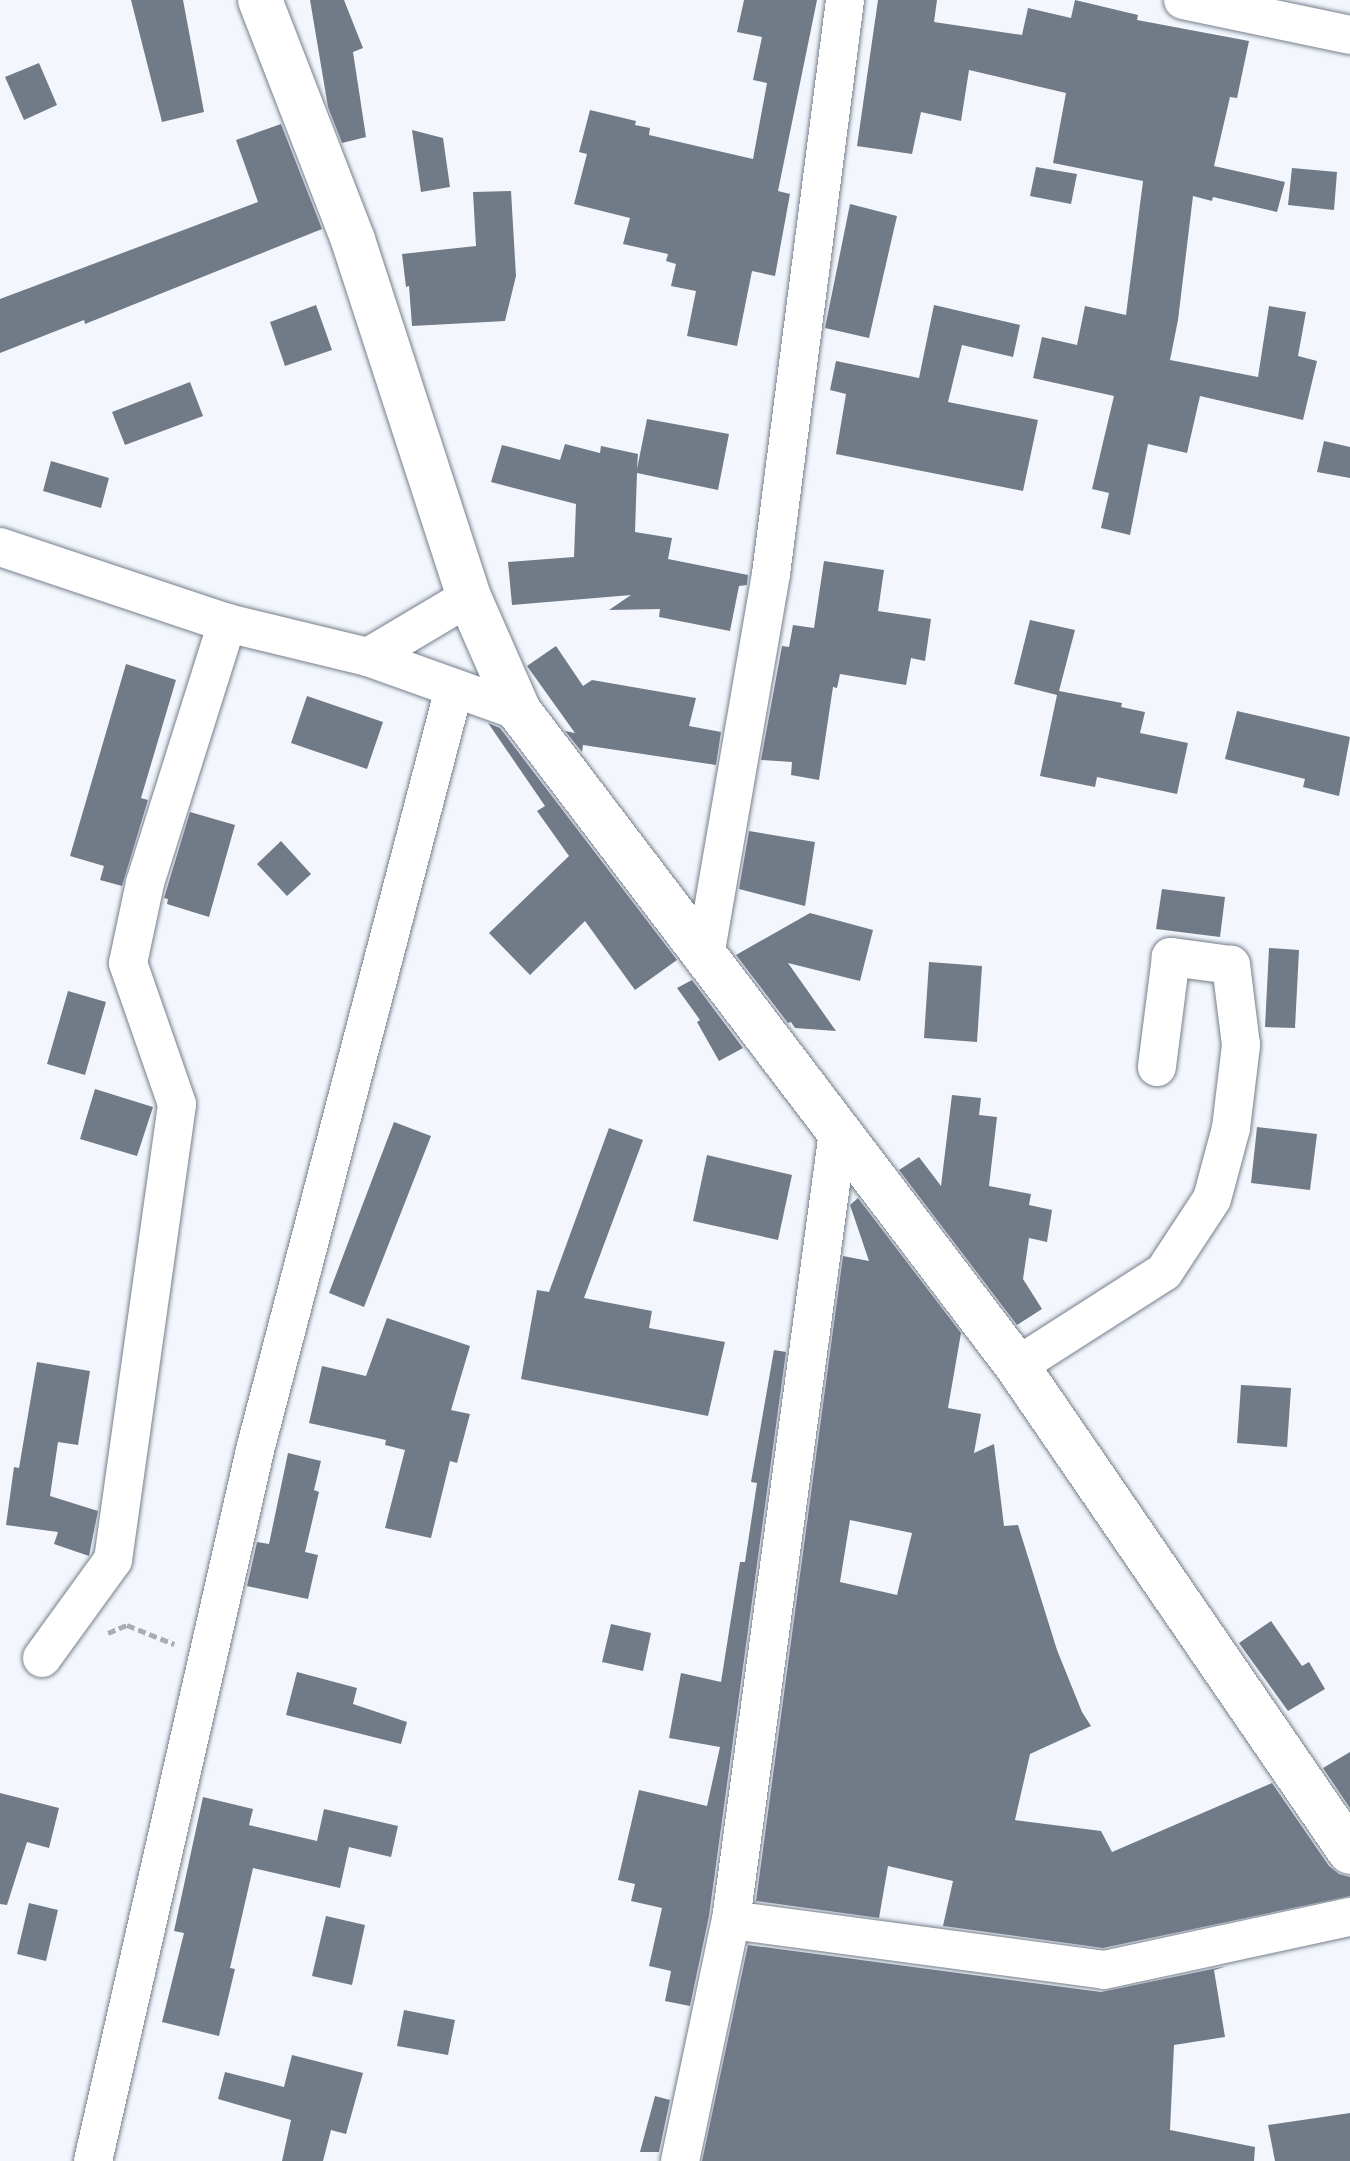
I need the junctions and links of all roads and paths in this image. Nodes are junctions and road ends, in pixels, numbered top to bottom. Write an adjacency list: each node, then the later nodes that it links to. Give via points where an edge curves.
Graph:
1 (260, 0): 6 (street, via 353,240)
2 (845, 0): 11 (street, via 771,574)
3 (1183, 0): 4 (street)
4 (1350, 35)
5 (0, 547): 7 (street)
6 (469, 597): 8 (street); 10 (street)
7 (227, 623): 8 (street); 17 (street, via 145,883 128,963 177,1104 113,1560)
8 (368, 657): 9 (street)
9 (454, 689): 10 (street); 16 (street, via 255,1450)
10 (519, 711): 11 (street)
11 (705, 956): 13 (street)
12 (1157, 1067): 14 (street, via 1171,957 1231,965 1241,1045 1231,1128 1212,1199 1164,1272)
13 (838, 1132): 14 (street); 20 (street)
14 (1017, 1366): 18 (street)
15 (98, 1636): 16 (path, via 127,1625)
16 (208, 1657): 21 (street)
17 (42, 1658)
18 (1350, 1852)
19 (1350, 1917): 20 (street, via 1104,1970)
20 (731, 1920): 22 (street)
21 (93, 2161)
22 (680, 2161)

